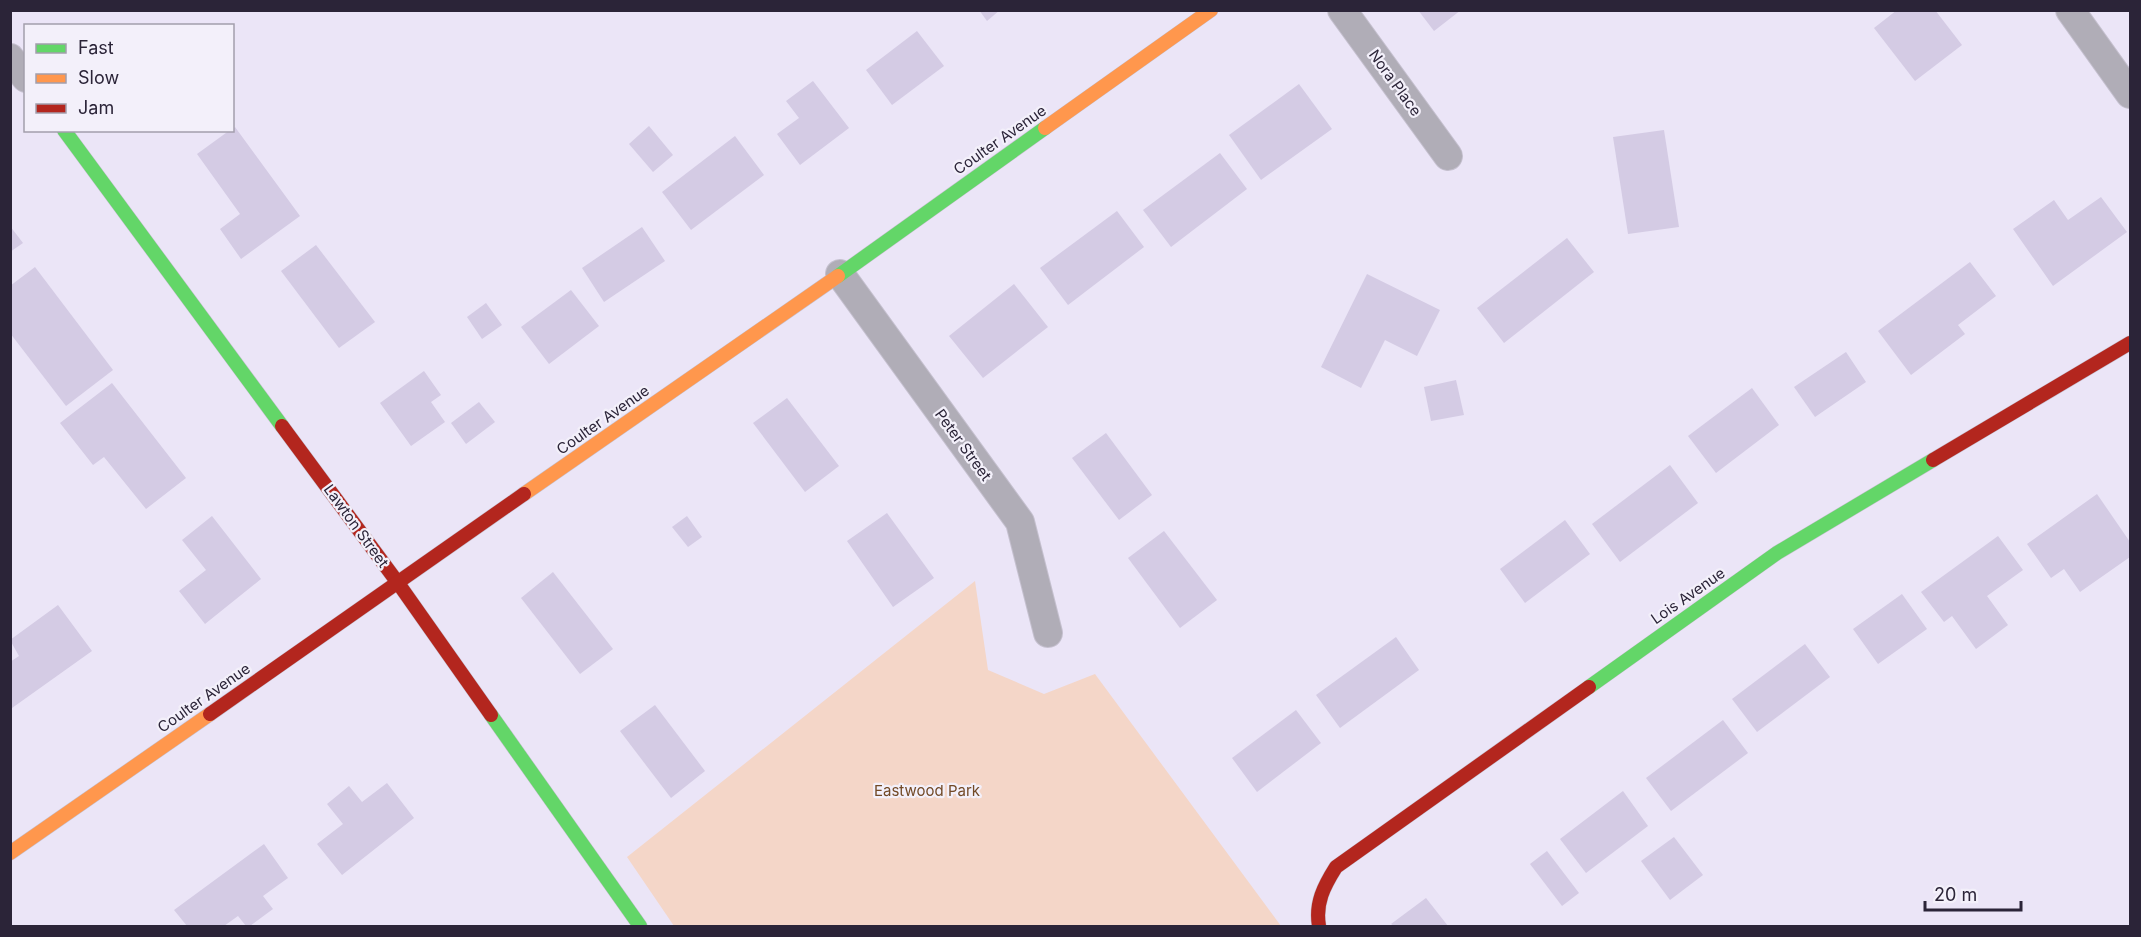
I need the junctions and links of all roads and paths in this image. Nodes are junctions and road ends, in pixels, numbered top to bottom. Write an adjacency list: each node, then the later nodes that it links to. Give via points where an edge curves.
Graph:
1 (1211, 10): 9 (street, Coulter Avenue)
2 (1342, 10): 8 (street, Nora Place)
3 (2070, 10): 6 (street)
4 (10, 58): 5 (street)
5 (24, 76)
6 (2130, 94)
7 (65, 132): 11 (street, Lawton Street)
8 (1448, 156)
9 (840, 274): 11 (street, Coulter Avenue); 12 (street, Peter Street, via 1020,522)
10 (2130, 343): 15 (street, Lois Avenue, via 1778,553 1336,867 1323,888 1316,913)
11 (398, 583): 13 (street, Coulter Avenue); 14 (street, Lawton Street)
12 (1048, 633)
13 (10, 853)
14 (640, 927)
15 (1319, 927)

